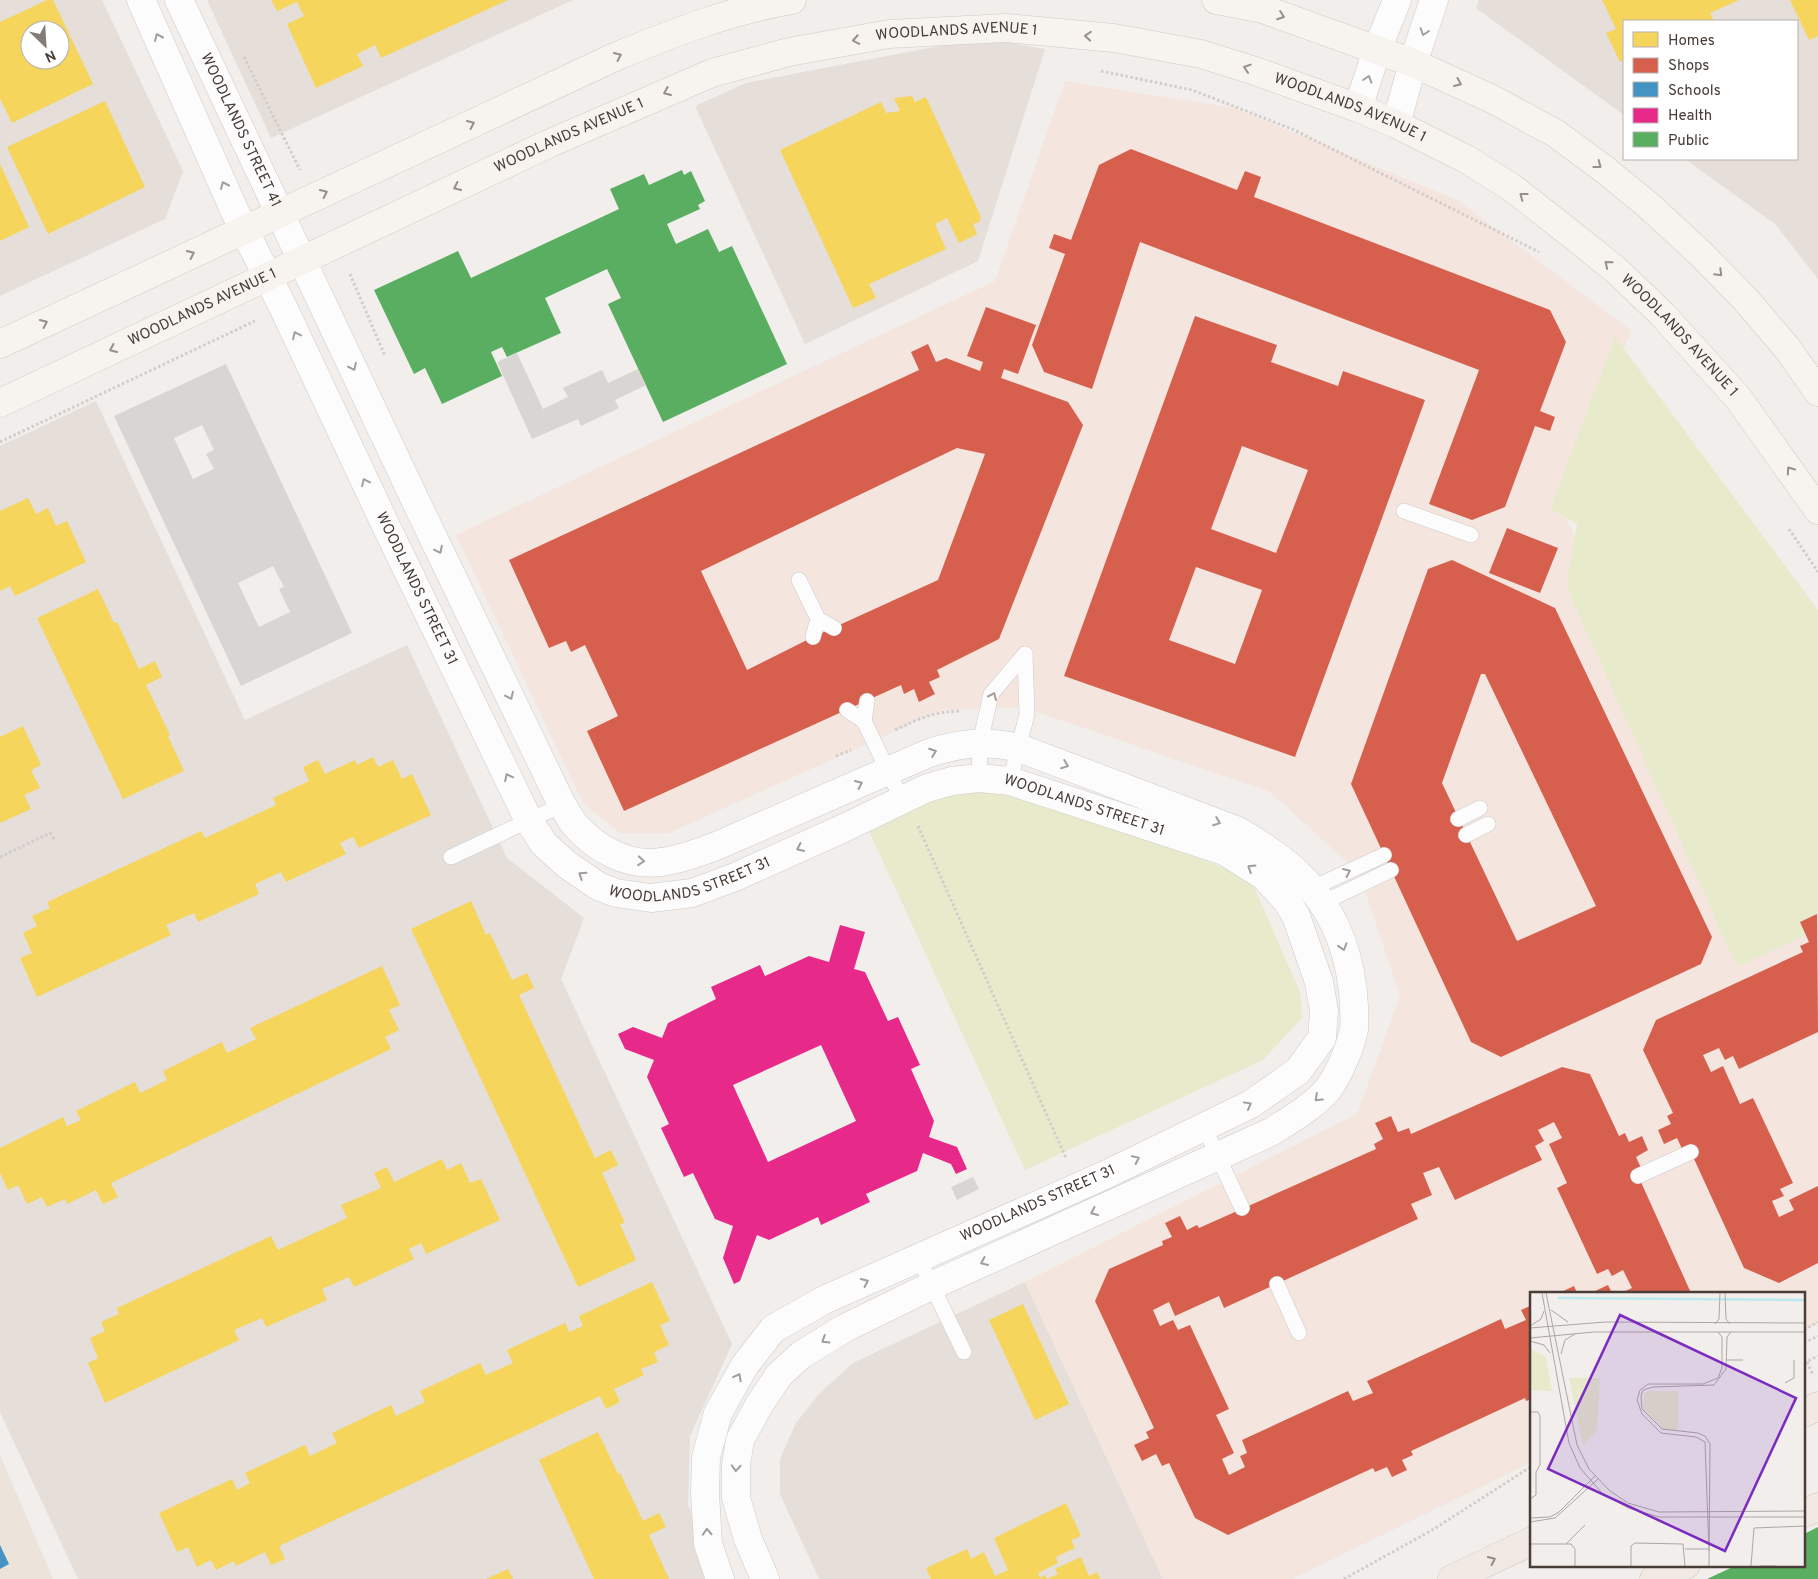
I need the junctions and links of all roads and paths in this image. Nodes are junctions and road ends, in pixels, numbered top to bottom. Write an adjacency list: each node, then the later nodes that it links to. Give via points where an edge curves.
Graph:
1 (141, 0): 15 (street, one-way to 1)
2 (179, 0): 14 (street, WOODLANDS STREET 41)
3 (792, 0): 14 (main road, one-way to 3, via 647,44 721,17)
4 (1216, 0): 7 (main road, one-way to 7, via 1263,9)
5 (1397, 0): 7 (street)
6 (1434, 0): 9 (street, one-way to 9)
7 (1377, 50): 9 (main road); 11 (street, one-way to 7)
8 (241, 52): 13 (path)
9 (1413, 64): 12 (street); 23 (main road, one-way to 23, via 1492,99 1555,133 1604,169 1701,254 1746,300 1787,348)
10 (1095, 70): 16 (path, via 1192,90 1292,129)
11 (1358, 108): 12 (main road, WOODLANDS AVENUE 1); 17 (main road, WOODLANDS AVENUE 1, one-way to 17, via 1201,54 1114,38 1006,28 889,34 789,52 712,73 548,144)
12 (1396, 124): 26 (main road, WOODLANDS AVENUE 1, one-way to 12, via 1738,398 1662,314 1616,270 1511,188 1466,159)
13 (300, 172)
14 (279, 213): 15 (main road); 17 (street, WOODLANDS STREET 41)
15 (244, 230): 19 (street, WOODLANDS STREET 31); 21 (main road, one-way to 15)
16 (1544, 255)
17 (302, 260): 19 (main road, WOODLANDS AVENUE 1); 46 (street, WOODLANDS STREET 31, one-way to 46)
18 (358, 270): 22 (path, via 350,274)
19 (268, 276): 24 (main road, WOODLANDS AVENUE 1, one-way to 24); 50 (street, WOODLANDS STREET 31, one-way to 19)
20 (256, 321): 25 (path)
21 (0, 344)
22 (388, 363)
23 (1818, 392)
24 (0, 403)
25 (0, 442)
26 (1818, 510)
27 (1404, 511): 29 (lane)
28 (1788, 528): 30 (path)
29 (1471, 535)
30 (1818, 572)
31 (799, 580): 32 (lane)
32 (818, 619): 33 (lane); 34 (lane)
33 (834, 628)
34 (813, 637)
35 (867, 701): 38 (lane)
36 (847, 710): 38 (lane)
37 (986, 715): 39 (path, via 945,711); 40 (lane); 41 (lane, one-way to 41, via 992,694 1025,654 1027,714)
38 (864, 721): 39 (lane)
39 (873, 739): 42 (path); 43 (lane)
40 (980, 743): 41 (street, WOODLANDS STREET 31, via 1000,743); 43 (street, WOODLANDS STREET 31, one-way to 40, via 951,746); 44 (lane)
41 (1019, 748): 45 (lane); 58 (street, WOODLANDS STREET 31, one-way to 58, via 1236,830 1287,864)
42 (829, 759)
43 (889, 771): 46 (street, WOODLANDS STREET 31, one-way to 43, via 575,825 611,854 639,862 660,862 714,848); 48 (lane)
44 (979, 778): 45 (street, WOODLANDS STREET 31); 48 (street, WOODLANDS STREET 31, via 927,788)
45 (1010, 781): 59 (street, WOODLANDS STREET 31, one-way to 45, via 1264,876 1224,851)
46 (562, 805): 50 (lane)
47 (1480, 808): 49 (lane)
48 (909, 811): 50 (street, WOODLANDS STREET 31, one-way to 50, via 692,893 651,898 616,893 598,886 544,844); 63 (path)
49 (1458, 819)
50 (529, 821): 56 (lane)
51 (1488, 824): 52 (lane)
52 (1466, 834)
53 (55, 841): 55 (path, via 50,832)
54 (1384, 855): 58 (lane, one-way to 54)
55 (0, 857)
56 (451, 858)
57 (1391, 870): 58 (lane)
58 (1317, 896): 59 (lane); 62 (street, WOODLANDS STREET 31, one-way to 62, via 1339,933 1349,965 1354,1029 1343,1061 1330,1086 1304,1111 1272,1132)
59 (1291, 908): 60 (street, WOODLANDS STREET 31, one-way to 59, via 1251,1104 1298,1072 1322,1038 1324,1011 1319,982)
60 (1204, 1127): 62 (lane); 66 (street, WOODLANDS STREET 31, one-way to 60, via 1013,1217)
61 (1691, 1152): 64 (lane)
62 (1218, 1156): 65 (lane); 68 (street, WOODLANDS STREET 31, one-way to 68)
63 (1070, 1165)
64 (1638, 1176)
65 (1242, 1208)
66 (918, 1257): 68 (lane); 84 (street, WOODLANDS STREET 31, one-way to 66, via 708,1544 706,1457 718,1413 745,1365 773,1329 824,1300)
67 (1277, 1284): 71 (lane)
68 (931, 1286): 74 (lane); 85 (street, WOODLANDS STREET 31, one-way to 85, via 845,1328 801,1355 778,1376 759,1404 740,1440 736,1498 748,1539)
69 (1818, 1322): 70 (path)
70 (1806, 1329)
71 (1299, 1333)
72 (1818, 1336): 73 (path)
73 (1806, 1342)
74 (964, 1352)
75 (1818, 1356): 76 (path)
76 (1806, 1362)
77 (1818, 1406): 78 (main road)
78 (1806, 1411)
79 (1530, 1467): 86 (path, via 1434,1529)
80 (1818, 1507): 81 (main road)
81 (1806, 1512)
82 (1530, 1542): 87 (main road, one-way to 82)
83 (1684, 1566): 88 (main road)
84 (720, 1579)
85 (766, 1579)
86 (1344, 1579)
87 (1452, 1579)
88 (1654, 1579)

